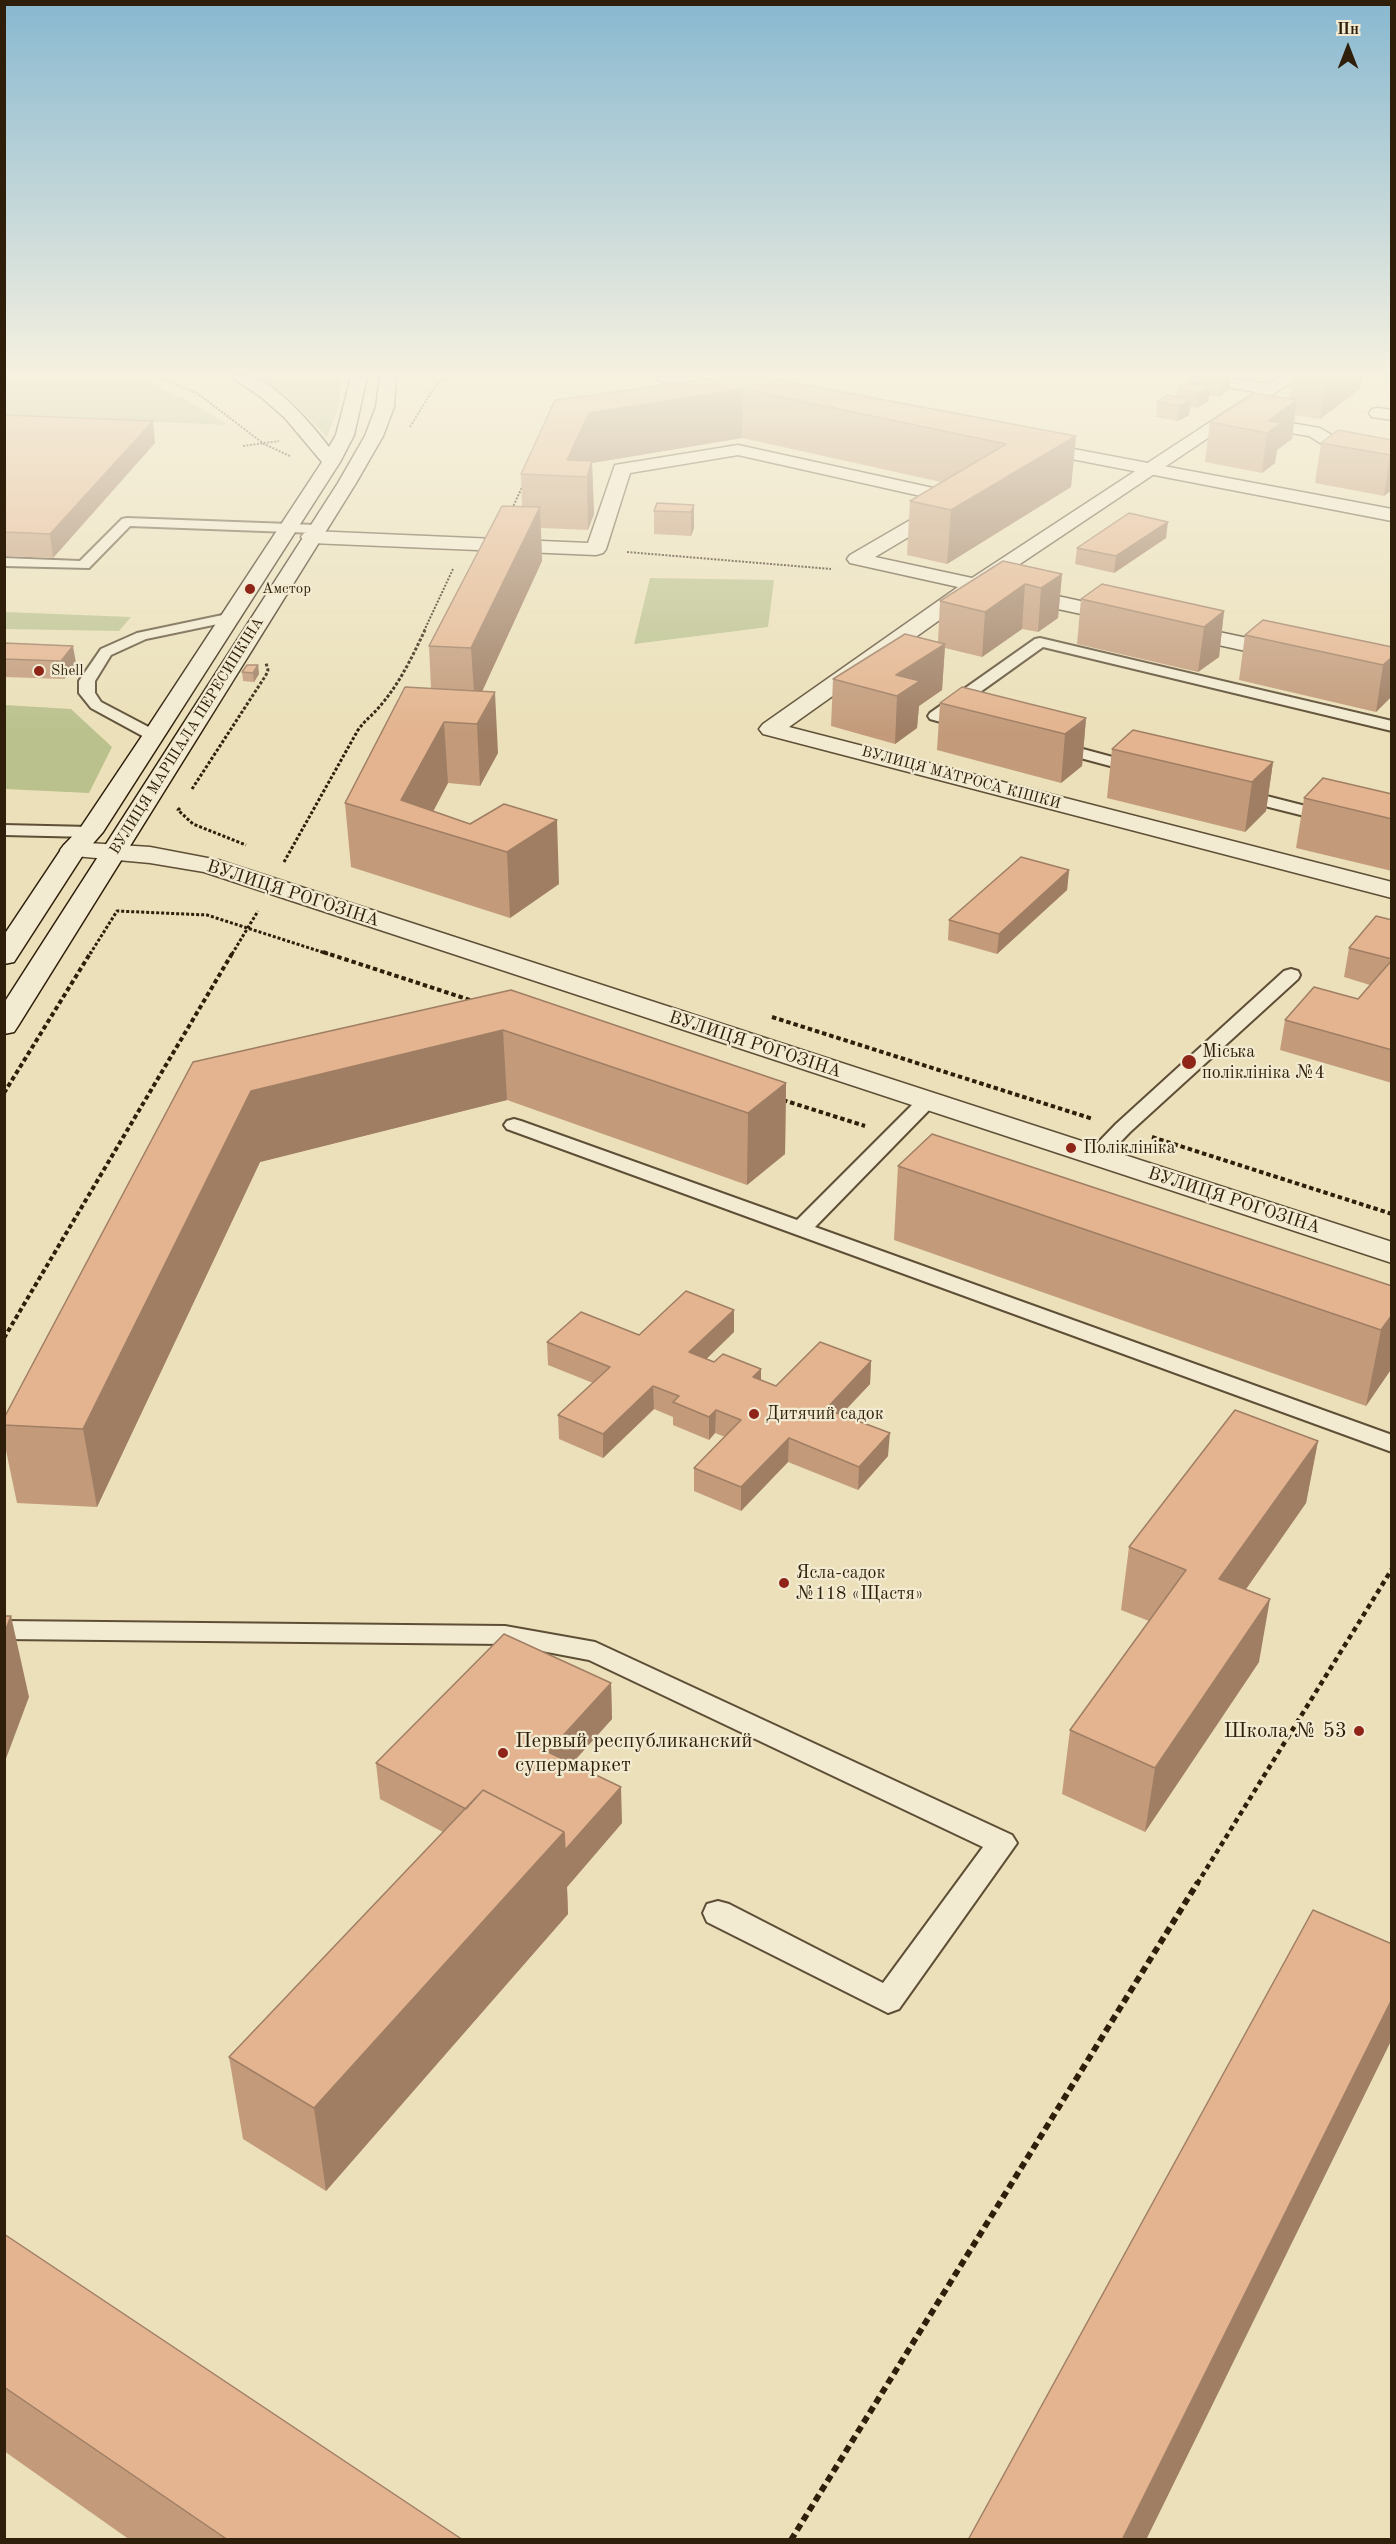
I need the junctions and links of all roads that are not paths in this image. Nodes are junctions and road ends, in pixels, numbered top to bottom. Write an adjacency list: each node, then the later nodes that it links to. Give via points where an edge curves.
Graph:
1 (310, 496): 8 (street, ВУЛИЦЯ МАРШАЛА ПЕРЕСИПКІНА)
2 (339, 496): 9 (street, ВУЛИЦЯ МАРШАЛА ПЕРЕСИПКІНА)
3 (613, 496): 9 (street, via 596,549)
4 (943, 496): 11 (street, via 958,499 856,559)
5 (1112, 496): 11 (street)
6 (1289, 496): 7 (street)
7 (1392, 515)
8 (289, 529): 9 (lane); 10 (lane, via 127,522 84,566); 12 (street, ВУЛИЦЯ МАРШАЛА ПЕРЕСИПКІНА)
9 (314, 533): 25 (street, ВУЛИЦЯ МАРШАЛА ПЕРЕСИПКІНА)
10 (4, 562)
11 (975, 585): 13 (street); 26 (street, ВУЛИЦЯ МАТРОСА КІШКИ, via 771,729)
12 (232, 616): 18 (street, ВУЛИЦЯ МАРШАЛА ПЕРЕСИПКІНА); 18 (lane, via 141,636 106,652 99,662 87,681 87,693 96,705)
13 (1137, 620)
14 (1160, 626): 15 (street)
15 (1311, 658)
16 (1392, 726): 17 (lane, via 1040,642 936,716)
17 (982, 728)
18 (154, 736): 24 (street, ВУЛИЦЯ МАРШАЛА ПЕРЕСИПКІНА)
19 (1039, 743): 20 (lane)
20 (1152, 772)
21 (1221, 789): 23 (lane)
22 (4, 830): 24 (lane)
23 (1392, 833)
24 (82, 841): 25 (street, ВУЛИЦЯ РОГОЗІНА); 27 (street, ВУЛИЦЯ МАРШАЛА ПЕРЕСИПКІНА)
25 (115, 852): 29 (street, ВУЛИЦЯ МАРШАЛА ПЕРЕСИПКІНА); 30 (street, ВУЛИЦЯ РОГОЗІНА, via 209,865)
26 (1392, 890)
27 (4, 956)
28 (1291, 975): 32 (lane)
29 (4, 1026)
30 (927, 1101): 32 (street, ВУЛИЦЯ РОГОЗІНА); 33 (lane)
31 (514, 1125): 33 (lane)
32 (1095, 1156): 34 (street, ВУЛИЦЯ РОГОЗІНА)
33 (801, 1229): 35 (lane)
34 (1392, 1253)
35 (1392, 1444)
36 (4, 1630): 37 (lane, via 505,1635 595,1652 1002,1843 888,2000)
37 (718, 1913)

